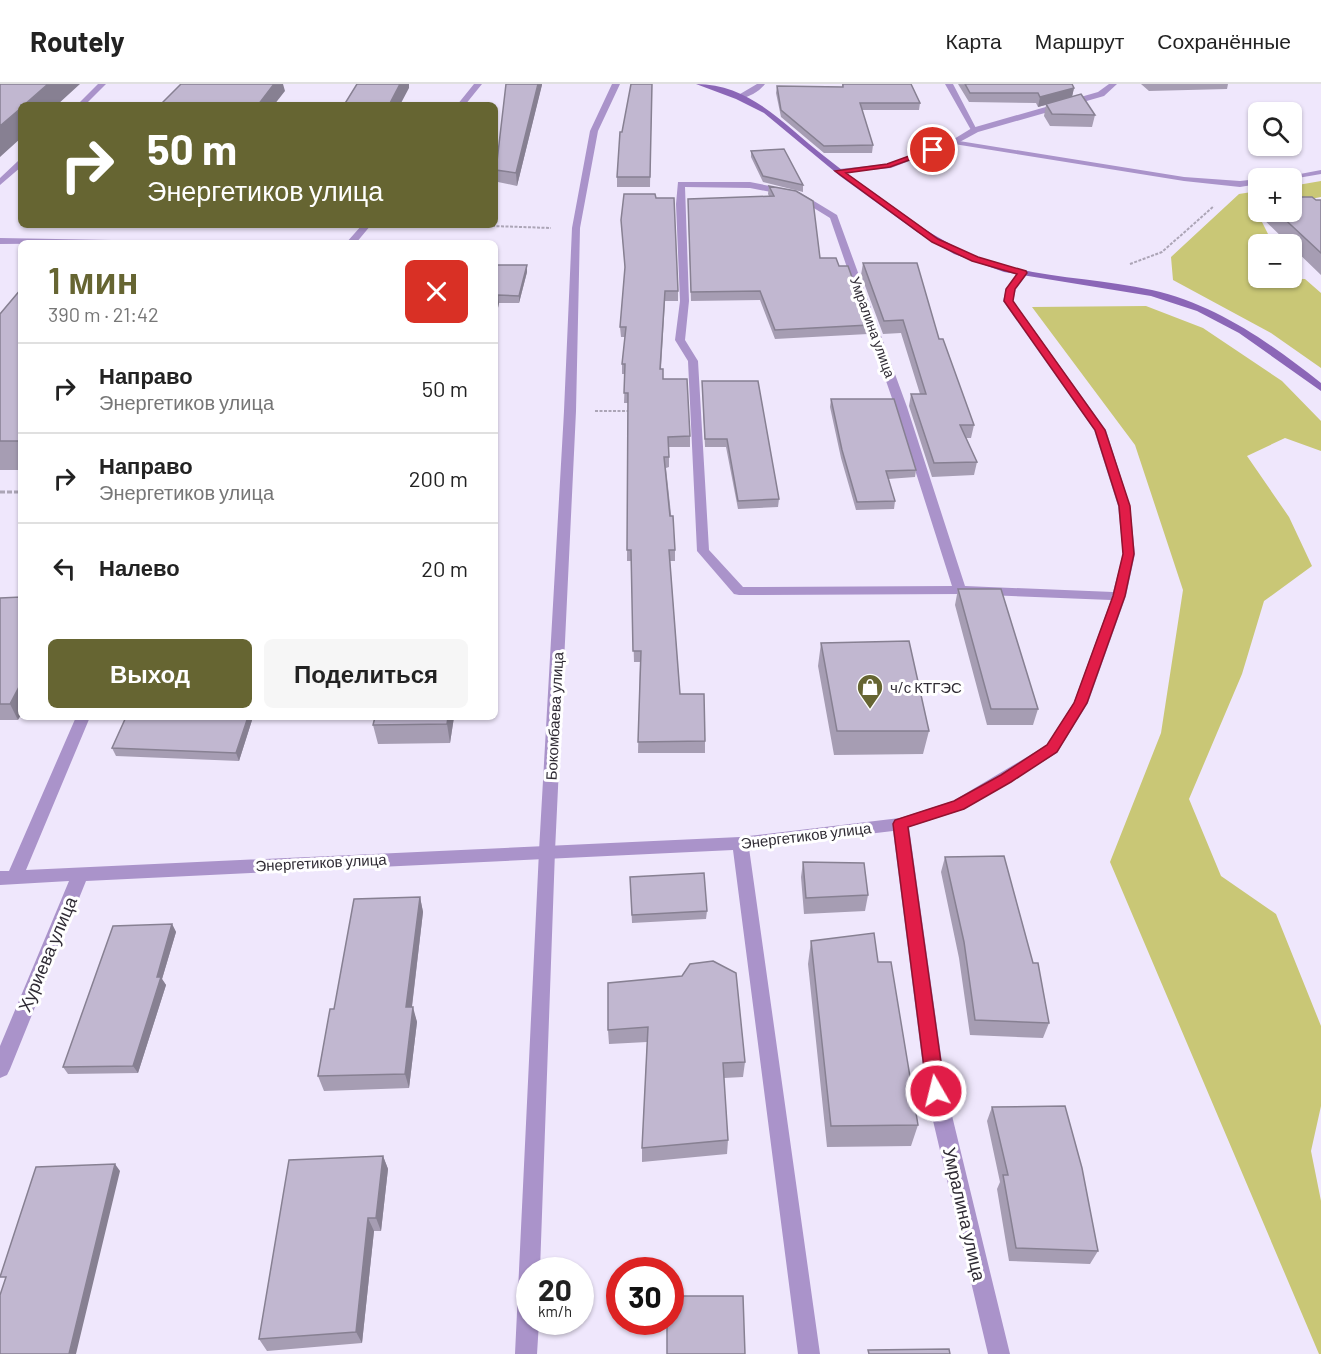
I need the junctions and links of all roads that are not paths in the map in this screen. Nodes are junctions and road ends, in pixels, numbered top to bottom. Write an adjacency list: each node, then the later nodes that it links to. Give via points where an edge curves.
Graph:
1 (102, 84): 9 (street)
2 (478, 84): 10 (street)
3 (616, 84): 30 (street, Бокомбаева улица, via 594,131 576,228)
4 (700, 84): 8 (main road)
5 (761, 84): 8 (street)
6 (949, 84): 11 (street)
7 (1113, 84): 11 (street, via 1101,94)
8 (739, 97): 14 (main road, via 774,116)
9 (84, 102)
10 (464, 102)
11 (975, 130): 12 (street)
12 (953, 142): 14 (street, via 888,166); 18 (street, via 1184,179)
13 (18, 166): 17 (street)
14 (839, 171): 23 (main road, via 935,241 980,261)
15 (1321, 172): 16 (street)
16 (1302, 175)
17 (0, 183)
18 (1248, 183)
19 (364, 228): 20 (street)
20 (354, 240)
21 (0, 241): 22 (street)
22 (18, 241)
23 (1023, 273): 24 (main road, via 1122,287 1219,316 1258,338); 26 (street, Энергетиков улица, via 1011,289 1008,301 1100,430 1124,506 1128,554)
24 (1321, 388)
25 (960, 590): 25 (street, Умралина улица, via 738,591 703,551 693,361 680,340 686,314 678,213 681,184 750,185 799,195 834,217 902,407); 26 (street)
26 (1119, 596): 28 (street, Энергетиков улица, via 1081,703 1052,749 959,805)
27 (82, 720): 32 (street)
28 (900, 824): 29 (street, Энергетиков улица); 36 (street, Умралина улица, via 936,1091)
29 (740, 843): 30 (street, Энергетиков улица); 35 (street)
30 (547, 851): 31 (street, Энергетиков улица); 34 (street, Бокомбаева улица)
31 (81, 873): 32 (street, Энергетиков улица); 33 (street, Хуриева улица)
32 (7, 878)
33 (0, 1069)
34 (526, 1354)
35 (809, 1354)
36 (999, 1354)

